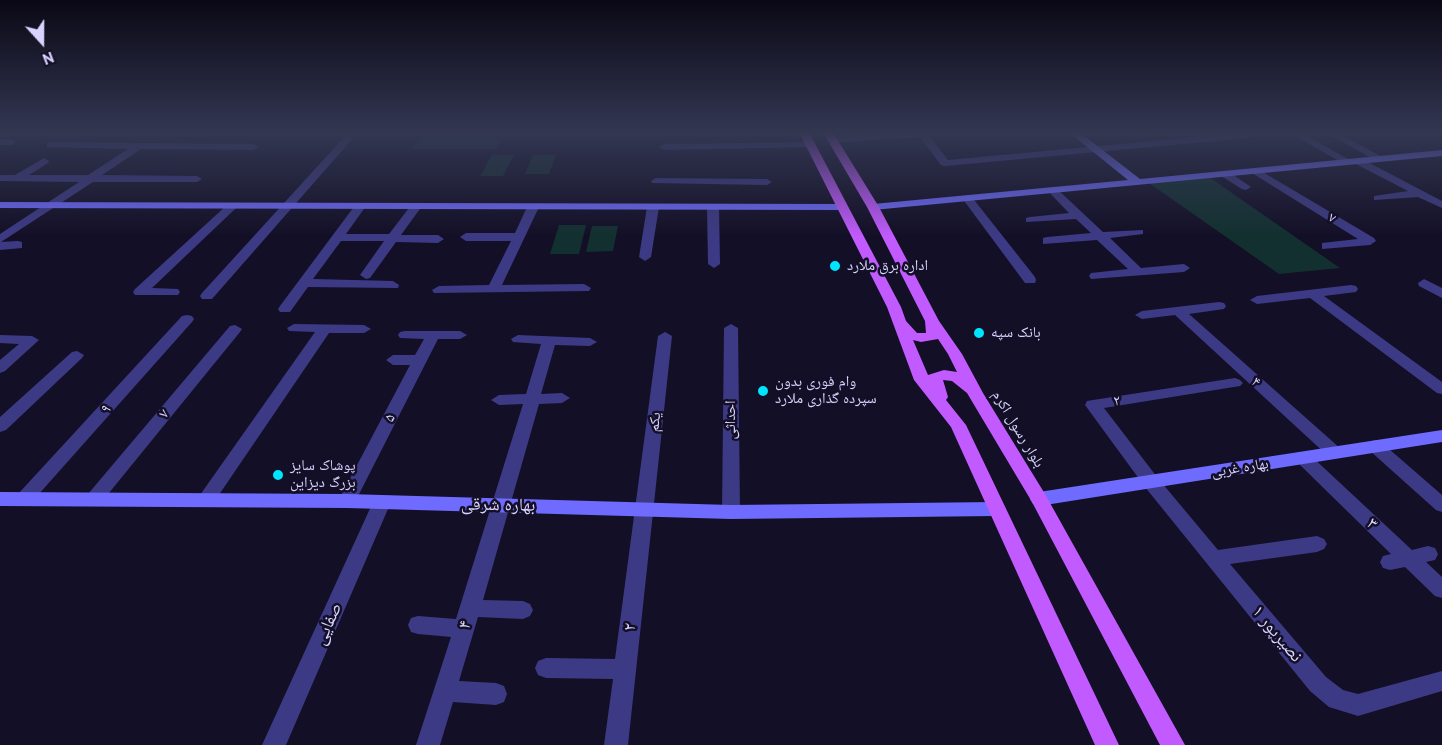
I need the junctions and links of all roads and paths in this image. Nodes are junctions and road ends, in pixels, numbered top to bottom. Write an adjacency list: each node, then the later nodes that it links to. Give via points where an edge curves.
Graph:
1 (32, 169): 12 (street)
2 (106, 169): 13 (street)
3 (320, 169): 27 (street)
4 (823, 169): 33 (main road)
5 (850, 169): 34 (main road, بلوار رسول اکرم)
6 (1121, 169): 17 (street)
7 (1280, 169): 9 (street)
8 (1368, 169): 20 (street)
9 (1256, 171): 10 (street); 48 (street, ۷, via 1370,241)
10 (1225, 174): 17 (street); 18 (street)
11 (0, 178): 12 (street)
12 (17, 178): 13 (street)
13 (91, 179): 14 (street); 26 (street)
14 (197, 179)
15 (656, 181): 21 (street)
16 (767, 182): 21 (street)
17 (1138, 182): 19 (street)
18 (1246, 187)
19 (1052, 190): 22 (street); 35 (street)
20 (1420, 193): 23 (street); 25 (street)
21 (712, 197): 32 (street); 33 (street); 50 (street)
22 (967, 198): 34 (street); 55 (street)
23 (1378, 198)
24 (0, 205): 26 (street)
25 (1442, 205)
26 (51, 206): 30 (street); 43 (street)
27 (287, 206): 28 (street); 30 (street); 66 (street)
28 (360, 206): 29 (street); 39 (street)
29 (416, 206): 31 (street); 42 (street)
30 (231, 207): 63 (street, via 140,292)
31 (533, 207): 32 (street); 41 (street)
32 (653, 207): 49 (street)
33 (842, 207): 73 (main road)
34 (873, 207): 74 (main road, بلوار رسول اکرم)
35 (1077, 215): 36 (street); 38 (street)
36 (1030, 220)
37 (1139, 232): 38 (street)
38 (1099, 236): 45 (street); 52 (street)
39 (338, 237): 42 (street); 56 (street)
40 (466, 237): 41 (street)
41 (517, 237): 60 (street)
42 (394, 238): 44 (street); 53 (street)
43 (0, 239)
44 (438, 239)
45 (1047, 241)
46 (18, 245): 47 (street)
47 (0, 246)
48 (1326, 246)
49 (645, 257)
50 (714, 264)
51 (1184, 268): 52 (street)
52 (1138, 272): 54 (street)
53 (366, 274)
54 (1095, 276)
55 (1030, 280)
56 (304, 283): 58 (street); 69 (street)
57 (1424, 283): 65 (street)
58 (393, 285)
59 (584, 288): 60 (street)
60 (494, 289): 62 (street)
61 (1351, 289): 64 (street)
62 (440, 290)
63 (173, 292)
64 (1313, 294): 67 (street); 93 (street)
65 (1442, 294)
66 (207, 296)
67 (1257, 300)
68 (1219, 306): 70 (street)
69 (285, 309)
70 (1178, 311): 71 (street); 102 (street, ۴)
71 (1142, 315)
72 (187, 319): 106 (street, ۹)
73 (898, 321): 74 (main road, via 912,336 921,338 933,336); 98 (main road, via 922,380)
74 (932, 321): 94 (main road, بلوار رسول اکرم, via 956,354)
75 (294, 328): 76 (street)
76 (324, 328): 79 (street); 109 (street)
77 (731, 328): 116 (street, احداثی)
78 (235, 329): 107 (street, ۷)
79 (364, 329)
80 (405, 335): 81 (street)
81 (433, 335): 82 (street); 90 (street, ۵)
82 (460, 335)
83 (664, 336): 114 (street, یکم)
84 (0, 339): 91 (street, via 32,340)
85 (518, 339): 86 (street)
86 (549, 340): 87 (street); 95 (street, ۴)
87 (591, 342)
88 (77, 355): 99 (street)
89 (393, 360): 90 (street)
90 (420, 360): 110 (street, ۵)
91 (0, 368)
92 (1235, 383): 104 (street, ۲, via 1093,405)
93 (1442, 388)
94 (975, 393): 98 (main road, via 957,377 934,377); 108 (main road, بلوار رسول اکرم)
95 (533, 399): 96 (street); 97 (street); 112 (street, ۴)
96 (562, 399)
97 (498, 400)
98 (943, 407): 115 (main road, via 958,425)
99 (0, 426)
100 (1442, 435): 101 (street, بهاره غربی)
101 (1375, 446): 102 (street, بهاره غربی); 113 (street)
102 (1335, 453): 103 (street, بهاره غربی)
103 (1302, 458): 104 (street, بهاره غربی); 120 (street, ۳)
104 (1151, 482): 108 (street, بهاره غربی); 119 (street, نصیرپور ۱)
105 (0, 499): 106 (street, بهاره شرقی)
106 (24, 499): 107 (street, بهاره شرقی)
107 (94, 499): 109 (street, بهاره شرقی)
108 (1039, 499): 135 (main road, بلوار رسول اکرم)
109 (206, 500): 110 (street, بهاره شرقی)
110 (347, 501): 111 (street, بهاره شرقی)
111 (382, 502): 112 (street, بهاره شرقی); 131 (street, صفایی)
112 (502, 505): 114 (street, بهاره شرقی); 122 (street, ۴)
113 (1442, 505)
114 (645, 508): 116 (street, بهاره شرقی); 127 (street, ۲)
115 (996, 509): 116 (street, بهاره شرقی); 134 (main road)
116 (731, 512)
117 (1317, 544): 119 (street)
118 (1428, 554): 120 (street)
119 (1214, 558): 128 (street, نصیرپور ۱, via 1318,684 1337,699 1358,705)
120 (1399, 560): 121 (street, ۳)
121 (1442, 590)
122 (470, 608): 123 (street); 125 (street, ۴)
123 (522, 610)
124 (418, 625): 125 (street)
125 (464, 629): 129 (street, ۴)
126 (546, 668): 127 (street)
127 (625, 669): 133 (street, ۲)
128 (1442, 681)
129 (445, 691): 130 (street); 132 (street, ۴)
130 (496, 694)
131 (274, 745)
132 (428, 745)
133 (615, 745)
134 (1107, 745)
135 (1173, 745)

